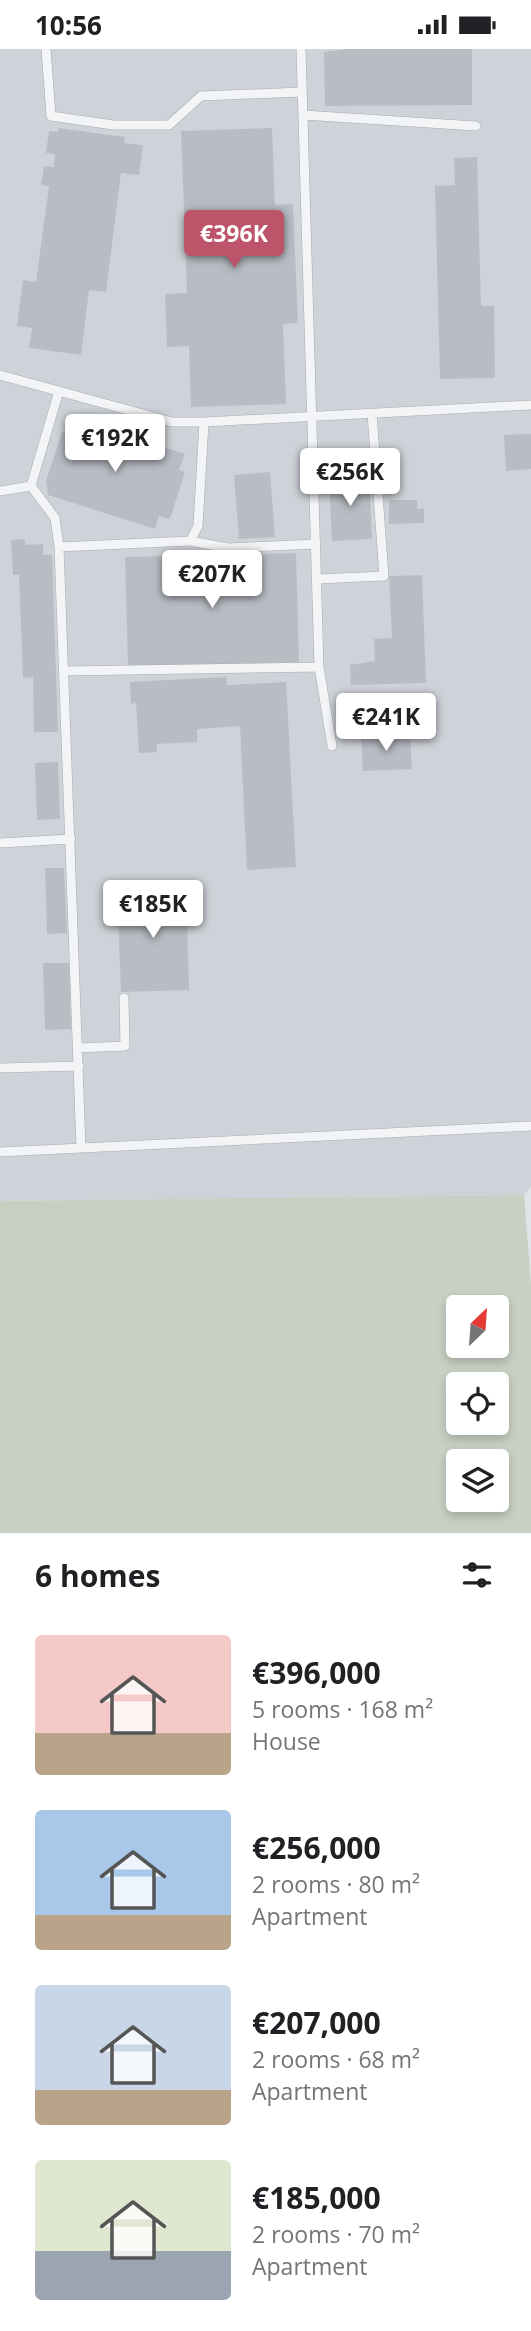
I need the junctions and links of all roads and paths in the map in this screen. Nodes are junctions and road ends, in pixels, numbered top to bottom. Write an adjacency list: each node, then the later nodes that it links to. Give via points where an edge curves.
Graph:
1 (47, 49): 3 (lane, via 51,116 113,125 169,125 201,96)
2 (301, 49): 3 (lane)
3 (302, 92): 4 (lane)
4 (303, 115): 5 (lane); 10 (lane)
5 (476, 126)
6 (0, 375): 7 (lane)
7 (59, 391): 11 (lane, via 172,422); 12 (lane)
8 (531, 405): 9 (lane)
9 (372, 413): 10 (lane); 17 (lane, via 384,576)
10 (312, 416): 11 (lane); 15 (lane)
11 (204, 422): 14 (lane, via 198,526)
12 (31, 486): 13 (lane); 16 (lane, via 55,518)
13 (0, 491)
14 (190, 541): 15 (lane, via 229,548); 16 (lane)
15 (316, 544): 17 (lane)
16 (59, 548): 19 (lane)
17 (317, 579): 18 (lane)
18 (319, 667): 19 (lane); 20 (lane)
19 (65, 671): 21 (lane)
20 (332, 746)
21 (71, 839): 22 (lane); 24 (lane)
22 (0, 843)
23 (124, 998): 24 (lane, via 125,1046)
24 (78, 1048): 25 (lane)
25 (79, 1066): 26 (lane); 28 (lane)
26 (0, 1068)
27 (531, 1126): 28 (lane)
28 (81, 1148): 29 (lane)
29 (0, 1152)

